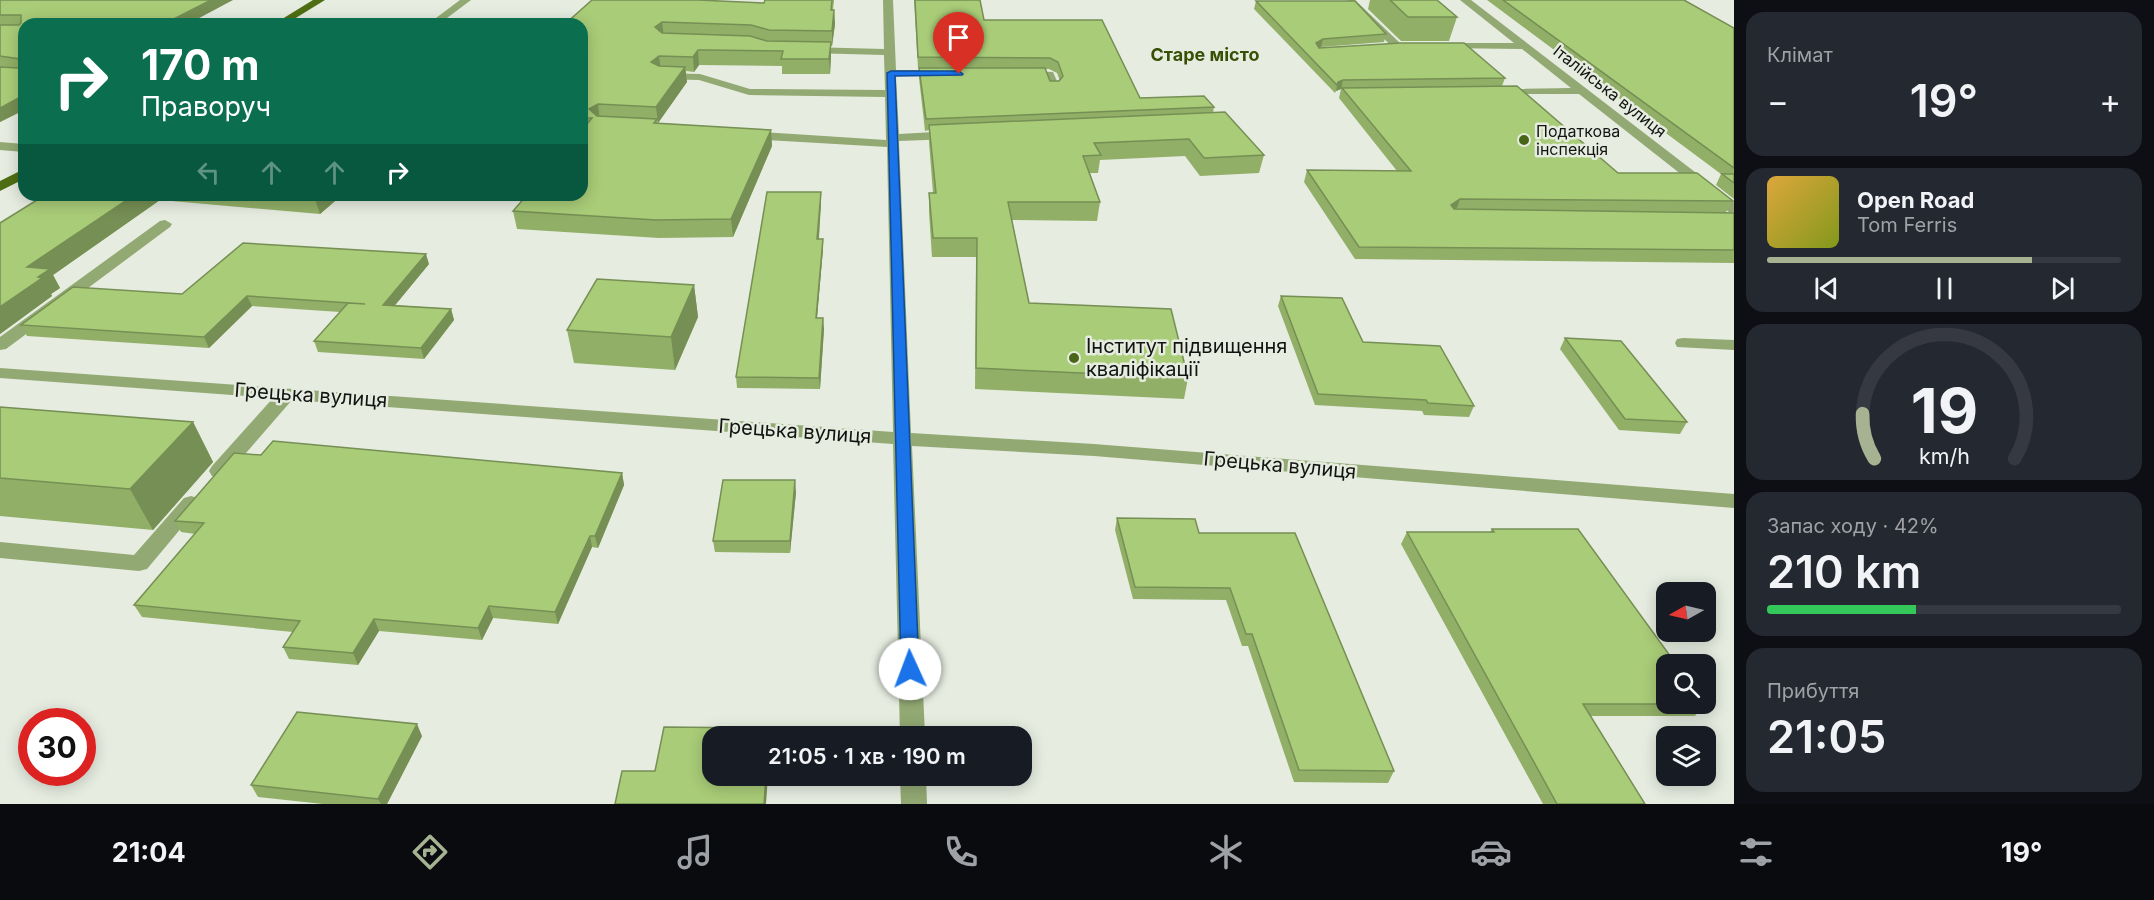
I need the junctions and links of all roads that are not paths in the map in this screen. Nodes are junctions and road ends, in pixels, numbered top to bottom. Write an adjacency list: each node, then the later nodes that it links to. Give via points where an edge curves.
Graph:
1 (320, 0): 6 (main road)
2 (466, 0): 7 (street)
3 (888, 0): 12 (street)
4 (1465, 0): 10 (street, Італійська вулиця)
5 (1351, 1): 8 (street, via 1392,46)
6 (289, 18)
7 (441, 18)
8 (1409, 46)
9 (1432, 46): 10 (street)
10 (1525, 46): 18 (street, Італійська вулиця)
11 (801, 50): 12 (street)
12 (890, 52): 13 (street)
13 (891, 73): 14 (street); 20 (street)
14 (959, 74)
15 (1015, 74): 17 (street, via 1049,74)
16 (661, 76): 20 (street, via 700,77 749,92)
17 (1054, 88)
18 (1582, 91): 19 (street); 28 (street, Італійська вулиця)
19 (1490, 92)
20 (891, 94): 23 (street)
21 (740, 135): 23 (street)
22 (963, 135): 23 (street)
23 (893, 141): 35 (street)
24 (0, 146): 25 (street)
25 (18, 148)
26 (18, 176): 27 (main road)
27 (0, 187)
28 (1734, 209)
29 (165, 224): 31 (street)
30 (1683, 343): 32 (street)
31 (0, 345)
32 (1734, 345)
33 (0, 373): 34 (street, Грецька вулиця)
34 (287, 394): 35 (street, Грецька вулиця); 37 (street, via 139,563)
35 (903, 439): 36 (street, Грецька вулиця, via 1094,450); 38 (street)
36 (1734, 501)
37 (0, 549)
38 (912, 726)
39 (913, 786): 40 (street)
40 (914, 804)

